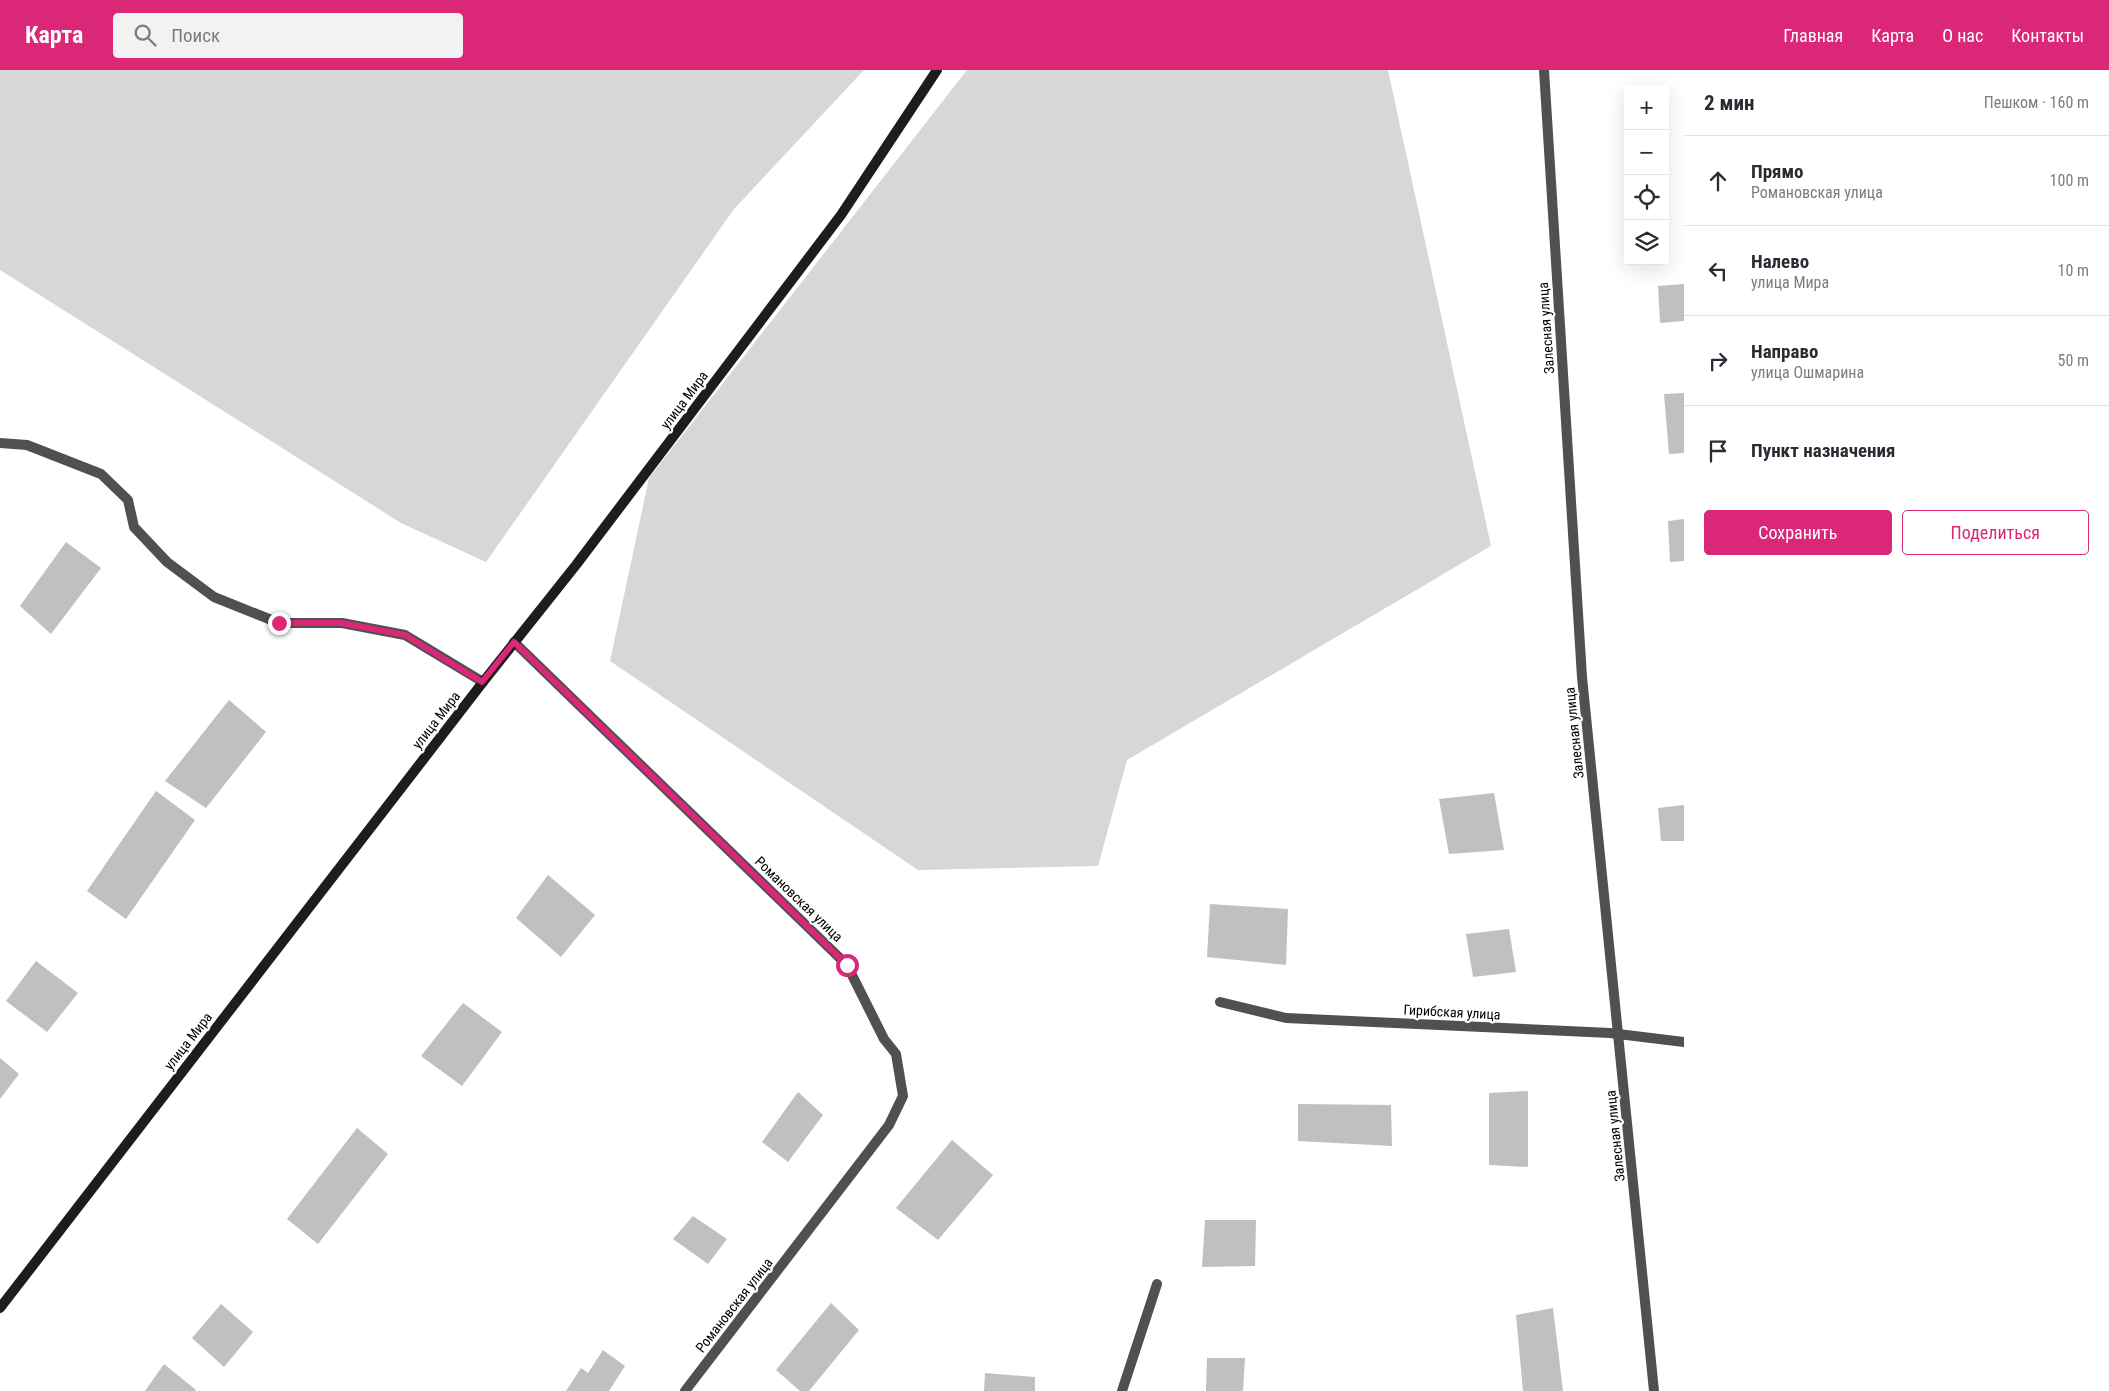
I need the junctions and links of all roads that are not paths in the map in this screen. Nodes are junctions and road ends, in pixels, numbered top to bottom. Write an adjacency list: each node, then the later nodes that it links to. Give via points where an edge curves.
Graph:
1 (937, 70): 4 (street, улица Мира, via 841,215)
2 (1544, 70): 7 (street, Залесная улица, via 1582,677)
3 (0, 444): 5 (street, via 27,445 101,474 128,500 134,527 167,562 214,597 279,623 342,623 405,635)
4 (514, 642): 5 (street, улица Мира); 11 (street, Романовская улица, via 847,965 884,1039 896,1054 903,1096 889,1126)
5 (482, 682): 10 (street, улица Мира)
6 (1220, 1002): 7 (street, Гирибская улица, via 1286,1018)
7 (1618, 1034): 8 (street, Гирибская улица); 13 (street, Залесная улица)
8 (1684, 1042)
9 (1157, 1284): 12 (street)
10 (0, 1308)
11 (685, 1391)
12 (1122, 1391)
13 (1654, 1391)

